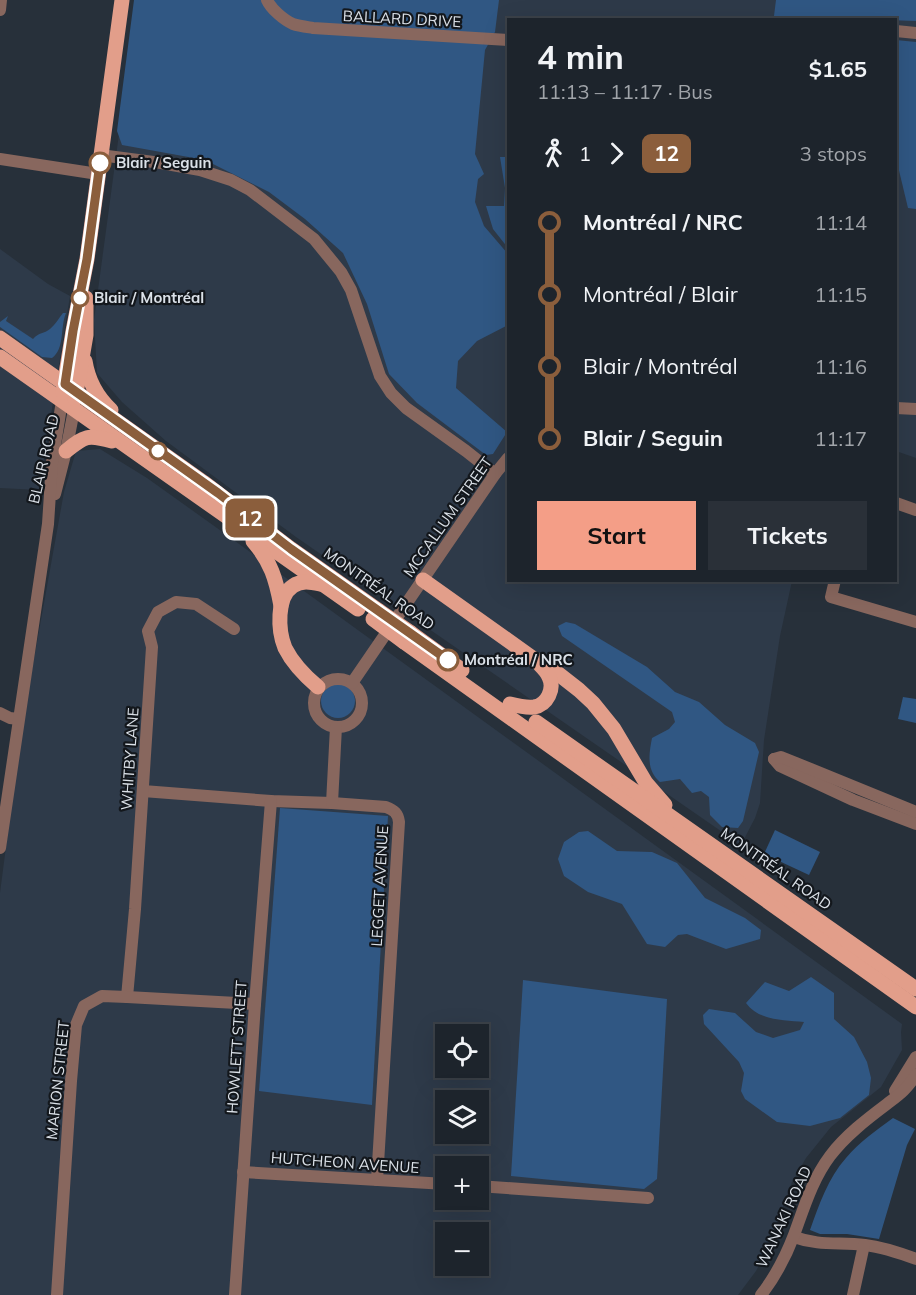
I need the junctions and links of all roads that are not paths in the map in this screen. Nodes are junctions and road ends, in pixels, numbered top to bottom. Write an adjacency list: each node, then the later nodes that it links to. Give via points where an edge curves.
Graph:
1 (1, 0): 4 (street)
2 (122, 0): 8 (main road, BLAIR ROAD)
3 (267, 0): 7 (street, BALLARD DRIVE, via 294,24 314,28)
4 (0, 10)
5 (897, 31): 6 (street)
6 (916, 33)
7 (507, 40)
8 (100, 155): 10 (main road, BLAIR ROAD); 23 (street, via 200,170 231,180 314,239 351,290 380,376 391,393)
9 (0, 159): 10 (street)
10 (98, 174): 11 (main road, BLAIR ROAD)
11 (87, 259): 13 (main road, BLAIR ROAD); 15 (main road, BLAIR ROAD, via 73,331)
12 (0, 338): 15 (main road, MONTRÉAL ROAD)
13 (84, 344): 15 (main road, BLAIR ROAD); 19 (main road, via 94,389)
14 (0, 357): 16 (main road, MONTRÉAL ROAD)
15 (71, 388): 16 (main road, BLAIR ROAD); 19 (main road, MONTRÉAL ROAD)
16 (68, 405): 20 (main road, MONTRÉAL ROAD); 21 (street, BLAIR ROAD); 26 (street, BLAIR ROAD, via 52,463)
17 (897, 408): 18 (street)
18 (916, 409)
19 (139, 437): 32 (main road, MONTRÉAL ROAD)
20 (123, 445): 21 (main road, via 88,437); 27 (main road, MONTRÉAL ROAD)
21 (66, 451): 26 (street, BLAIR ROAD)
22 (507, 459): 23 (street, MCCALLUM STREET)
23 (495, 474): 28 (street, MCCALLUM STREET)
24 (897, 504): 25 (street)
25 (916, 510)
26 (48, 524): 41 (street, BLAIR ROAD)
27 (237, 524): 30 (main road, MONTRÉAL ROAD); 31 (main road, via 267,559)
28 (423, 580): 36 (main road); 37 (street, MCCALLUM STREET)
29 (835, 582): 33 (street, via 831,597)
30 (323, 584): 31 (main road, via 296,584); 32 (main road, MONTRÉAL ROAD)
31 (281, 606): 38 (main road, via 280,628 285,648 296,667)
32 (376, 615): 35 (main road, MONTRÉAL ROAD, bridge)
33 (916, 622)
34 (234, 628): 43 (street, WHITBY LANE, via 196,604 176,602 158,612 148,631 152,647)
35 (407, 638): 39 (main road, MONTRÉAL ROAD); 53 (main road, MONTRÉAL ROAD)
36 (534, 659): 39 (main road, via 550,679 548,696 542,704 532,707); 47 (main road, via 565,678 593,703 614,729 650,789)
37 (352, 683): 38 (street, via 332,679); 42 (street, via 360,694 360,712 351,723)
38 (318, 687): 42 (street, via 313,701 316,714 324,723)
39 (510, 704): 47 (main road, MONTRÉAL ROAD)
40 (0, 713): 41 (street)
41 (18, 718): 49 (street, BLAIR ROAD)
42 (336, 727): 45 (street)
43 (143, 791): 44 (street, LEGGET AVENUE); 51 (street, WHITBY LANE)
44 (271, 801): 45 (street, LEGGET AVENUE); 52 (street, HOWLETT STREET)
45 (332, 803): 58 (street, LEGGET AVENUE, via 386,807 398,814 399,822)
46 (916, 812): 48 (street, via 796,763 774,759 780,766 814,782)
47 (681, 823): 50 (main road, MONTRÉAL ROAD)
48 (916, 825)
49 (0, 848)
50 (916, 989)
51 (127, 997): 52 (street, MARION STREET); 65 (street, MARION STREET, via 102,996 84,1006 76,1025)
52 (255, 1004): 57 (street, HOWLETT STREET)
53 (916, 1007)
54 (916, 1057): 56 (street, WANAKI ROAD)
55 (916, 1075): 56 (street, WANAKI ROAD)
56 (888, 1103): 62 (street, WANAKI ROAD, via 847,1137 822,1167)
57 (243, 1172): 58 (street, HUTCHEON AVENUE); 66 (street, HOWLETT STREET)
58 (377, 1180): 59 (street, HUTCHEON AVENUE)
59 (435, 1183)
60 (489, 1187): 61 (street)
61 (648, 1198)
62 (794, 1237): 63 (street, via 815,1243); 67 (street, WANAKI ROAD)
63 (864, 1245): 64 (street); 68 (street)
64 (916, 1259)
65 (57, 1295)
66 (235, 1295)
67 (761, 1295)
68 (853, 1295)

